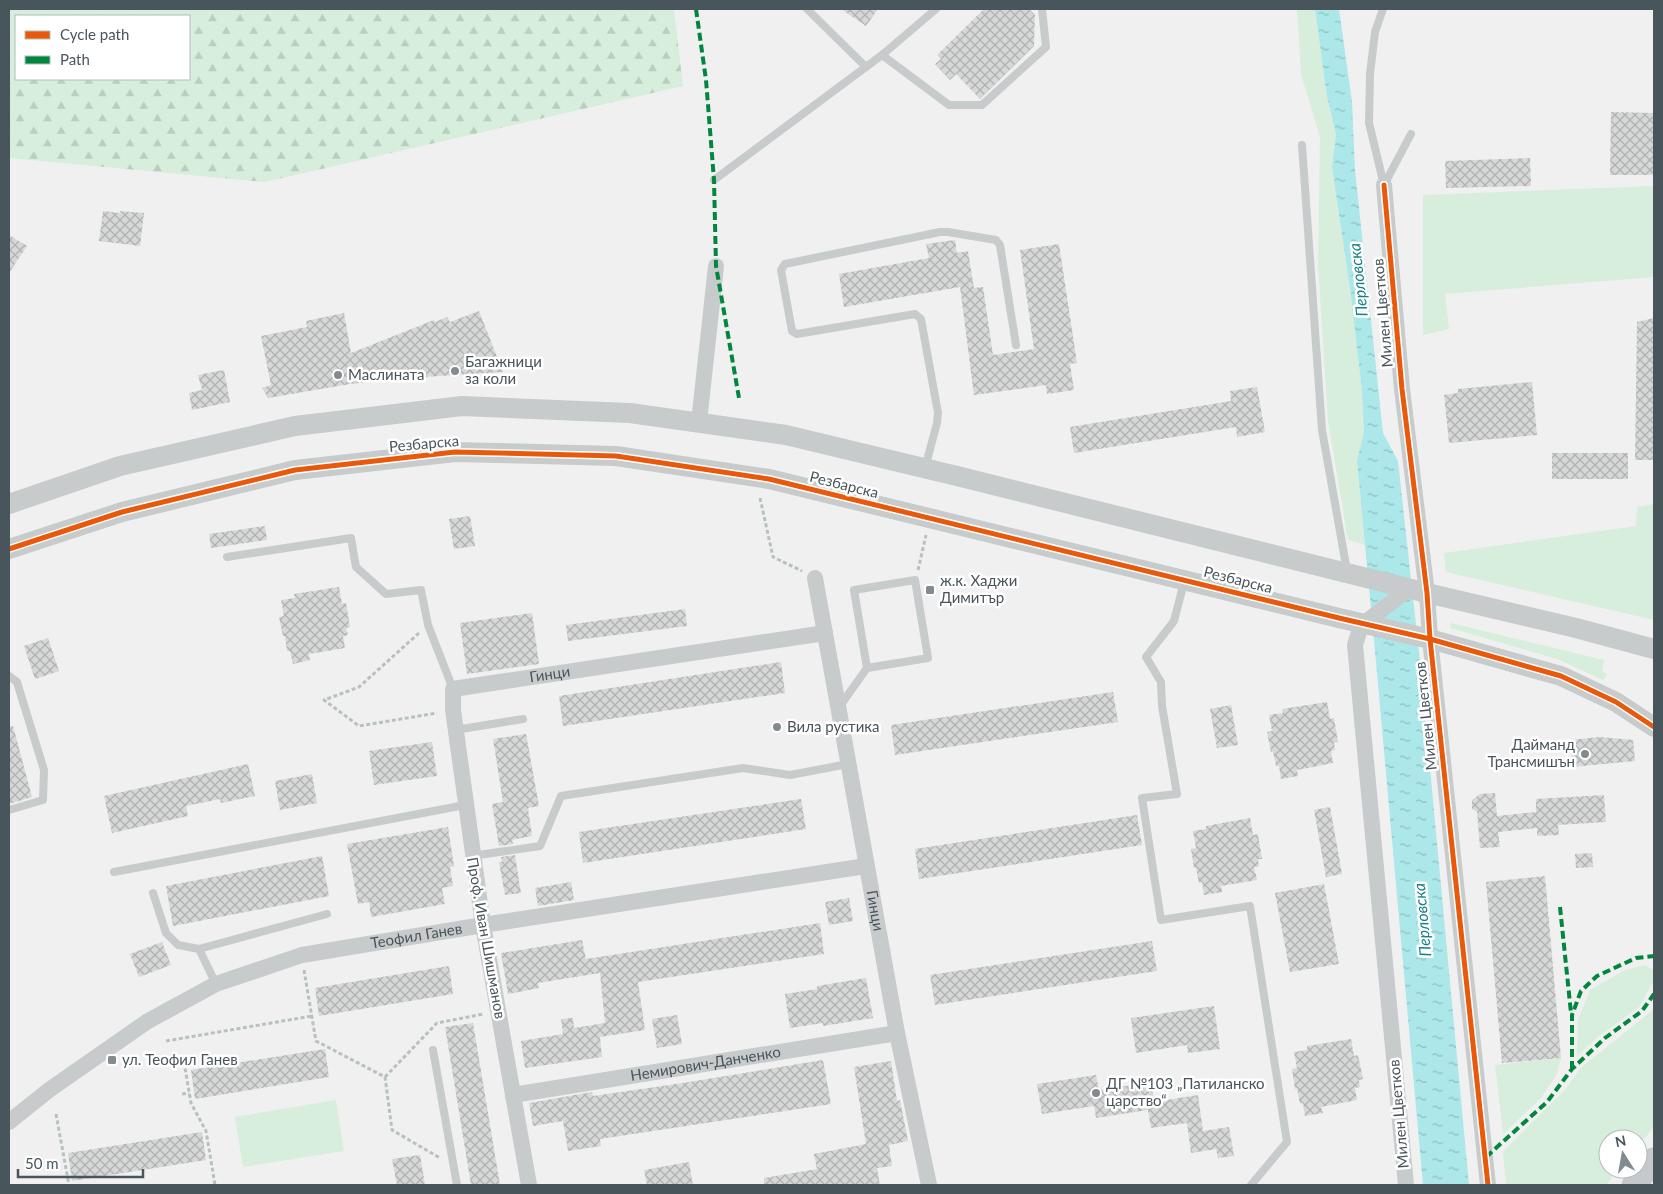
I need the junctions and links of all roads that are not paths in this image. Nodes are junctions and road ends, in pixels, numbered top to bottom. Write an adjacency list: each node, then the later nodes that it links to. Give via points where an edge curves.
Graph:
1 (806, 9): 6 (lane)
2 (936, 9): 5 (lane)
3 (1042, 9): 5 (lane, via 1046,48 982,105 949,105)
4 (1384, 9): 10 (lane, Милен Цветков, via 1375,32 1369,123)
5 (882, 55): 6 (lane)
6 (866, 67): 9 (lane)
7 (1411, 134): 10 (lane)
8 (1302, 145): 18 (lane, via 1322,430)
9 (714, 180)
10 (1384, 185): 21 (street, Милен Цветков)
11 (716, 266): 13 (street)
12 (1016, 345): 14 (lane, via 1000,245 996,240 940,232 786,264 782,270 783,278 792,331 797,334 915,314 921,319 938,413)
13 (699, 422): 14 (street, via 786,435); 15 (street, via 630,413 462,406 295,426 120,466)
14 (925, 468): 18 (street)
15 (9, 504)
16 (9, 549): 20 (street, Резбарска, via 122,512 294,470 455,452 616,456 768,479)
17 (226, 557): 28 (lane, via 351,538 356,567 386,594 421,590 428,625)
18 (1347, 573): 21 (street)
19 (815, 578): 23 (street, Гинци)
20 (1184, 580): 22 (street, Резбарска); 52 (lane, via 1174,621 1146,657 1161,682 1177,794 1142,798 1161,920 1250,906 1287,1142)
21 (1418, 591): 22 (street); 24 (street, Милен Цветков); 25 (street)
22 (1364, 624): 24 (street, Резбарска); 53 (street, Милен Цветков, via 1355,645)
23 (824, 633): 28 (street, Гинци); 29 (street, Гинци)
24 (1430, 638): 31 (street, Резбарска, via 1561,676 1616,702); 54 (street, Милен Цветков)
25 (1654, 649)
26 (867, 668): 26 (lane, via 854,590 916,580 928,658); 29 (lane)
27 (9, 676): 35 (lane, via 17,682 44,770 43,800)
28 (452, 689): 32 (street, Проф. Иван Шишманов)
29 (839, 708): 33 (street, Гинци)
30 (523, 719): 32 (lane)
31 (1654, 727)
32 (455, 730): 34 (street, Проф. Иван Шишманов)
33 (848, 764): 36 (lane, via 790,775 743,768 561,796 540,846); 37 (street, Гинци)
34 (465, 806): 36 (street, Проф. Иван Шишманов); 38 (lane)
35 (9, 810)
36 (472, 856): 41 (street, Проф. Иван Шишманов)
37 (866, 866): 41 (street, Теофил Ганев); 44 (street, Гинци)
38 (114, 872)
39 (153, 893): 42 (lane, via 166,933 178,945)
40 (327, 914): 42 (lane)
41 (483, 924): 43 (street, Теофил Ганев, via 302,955); 46 (street, Проф. Иван Шишманов)
42 (199, 949): 43 (lane)
43 (216, 984): 47 (street, Теофил Ганев, via 148,1021)
44 (897, 1034): 46 (street, Немирович-Данченко); 51 (street, Гинци)
45 (433, 1050): 49 (lane)
46 (513, 1095): 50 (street, Проф. Иван Шишманов)
47 (9, 1121)
48 (1654, 1160): 55 (main road)
49 (457, 1185)
50 (529, 1185)
51 (929, 1185)
52 (1251, 1185)
53 (1406, 1185)
54 (1488, 1185)
55 (1634, 1185)

